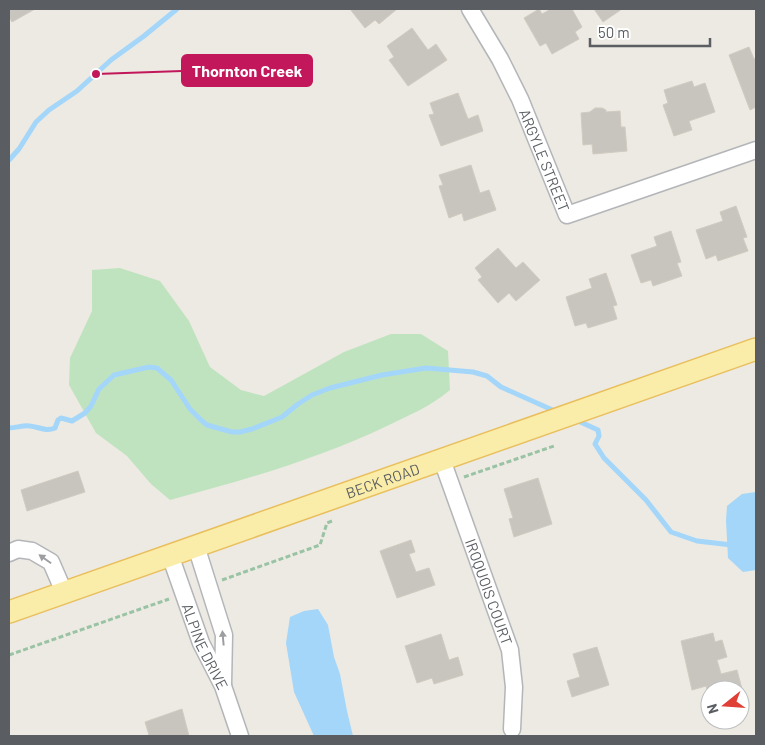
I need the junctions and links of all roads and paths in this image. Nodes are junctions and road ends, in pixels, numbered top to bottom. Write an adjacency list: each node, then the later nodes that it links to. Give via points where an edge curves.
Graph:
1 (470, 9): 2 (street, ARGYLE STREET, via 520,98 567,215)
2 (756, 150)
3 (756, 349): 5 (main road, BECK ROAD)
4 (554, 446): 6 (path)
5 (442, 460): 6 (street, IROQUOIS COURT); 7 (main road, BECK ROAD)
6 (450, 482): 13 (street, IROQUOIS COURT, via 510,650 514,687)
7 (196, 546): 9 (main road, BECK ROAD); 12 (street, one-way to 7, via 224,635)
8 (9, 553): 10 (street, one-way to 8, via 51,562 32,551 18,549)
9 (170, 555): 10 (main road, BECK ROAD); 12 (street, ALPINE DRIVE, via 201,643)
10 (64, 592): 11 (main road, BECK ROAD)
11 (9, 612)
12 (224, 686): 14 (street, ALPINE DRIVE)
13 (512, 729)
14 (240, 736)

